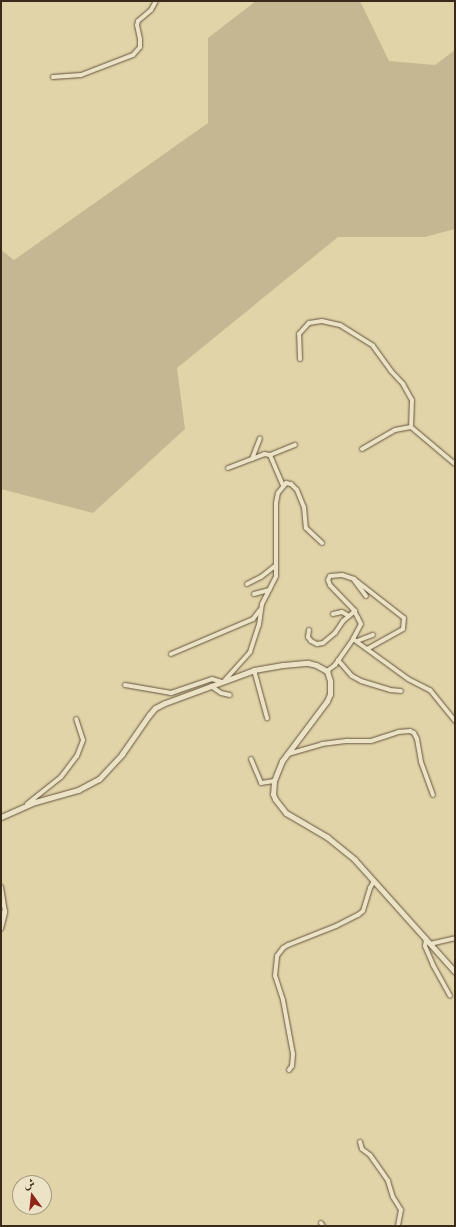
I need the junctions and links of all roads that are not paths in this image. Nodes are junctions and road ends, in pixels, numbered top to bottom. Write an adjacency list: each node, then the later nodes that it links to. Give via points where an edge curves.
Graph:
1 (156, 1): 2 (street, via 151,10 138,21 140,47 134,55 81,75)
2 (53, 77)
3 (300, 359): 4 (street, via 299,334 309,323 340,325 373,346 390,371 403,384 412,400)
4 (411, 427): 7 (street, via 395,430); 10 (street)
5 (260, 438): 9 (street)
6 (295, 445): 8 (street)
7 (362, 449)
8 (270, 455): 9 (street, via 264,454); 12 (street)
9 (252, 459): 11 (street)
10 (455, 464)
11 (228, 468)
12 (283, 486): 13 (street, via 286,483 294,486 304,507 306,528); 14 (street, via 276,503)
13 (322, 542)
14 (275, 566): 16 (street); 17 (street, via 276,576)
15 (354, 579): 19 (street); 21 (street, via 335,575 330,576 328,580 334,591); 27 (street, via 404,618 403,629)
16 (246, 584)
17 (269, 590): 18 (street); 20 (street)
18 (254, 594)
19 (366, 596)
20 (260, 610): 28 (street, via 252,619); 32 (street, via 260,625 250,652)
21 (355, 611): 23 (street); 26 (street, via 361,624)
22 (333, 614): 23 (street, via 342,612)
23 (349, 616): 24 (street, via 323,643 311,641 308,637)
24 (309, 630)
25 (373, 635): 26 (street)
26 (355, 640): 27 (street); 29 (street)
27 (367, 649): 39 (street, via 408,679 430,690)
28 (171, 654)
29 (338, 660): 31 (street); 35 (street, via 352,676 361,681 390,690)
30 (254, 670): 31 (street, via 308,663); 32 (street); 37 (street)
31 (327, 672): 40 (street, via 330,688 327,701)
32 (223, 681): 33 (street, via 212,679 171,693); 34 (street)
33 (125, 685)
34 (211, 686): 36 (street, via 221,693); 44 (street, via 155,708 118,759 99,779 78,790)
35 (401, 690)
36 (230, 695)
37 (267, 718)
38 (76, 719): 44 (street, via 83,740 76,758 57,780)
39 (455, 721)
40 (288, 754): 42 (street, via 282,761); 43 (street, via 322,744 371,741 398,732 410,731 417,739 421,762)
41 (251, 759): 42 (street, via 261,783)
42 (274, 781): 46 (street, via 273,794 283,810 338,846)
43 (433, 795)
44 (27, 804): 45 (street)
45 (1, 817)
46 (374, 881): 52 (street); 56 (street, via 358,915 288,945 277,956 275,976 283,1000 292,1054 292,1066)
47 (1, 887): 48 (street)
48 (5, 911): 49 (street); 50 (street)
49 (1, 915)
50 (2, 927)
51 (455, 938): 53 (street)
52 (426, 939): 53 (street); 55 (street, via 425,946 432,965)
53 (430, 944): 54 (street)
54 (455, 972)
55 (450, 996)
56 (289, 1070)
57 (360, 1142): 58 (street, via 362,1149 370,1155 388,1181 401,1210)
58 (398, 1226)

